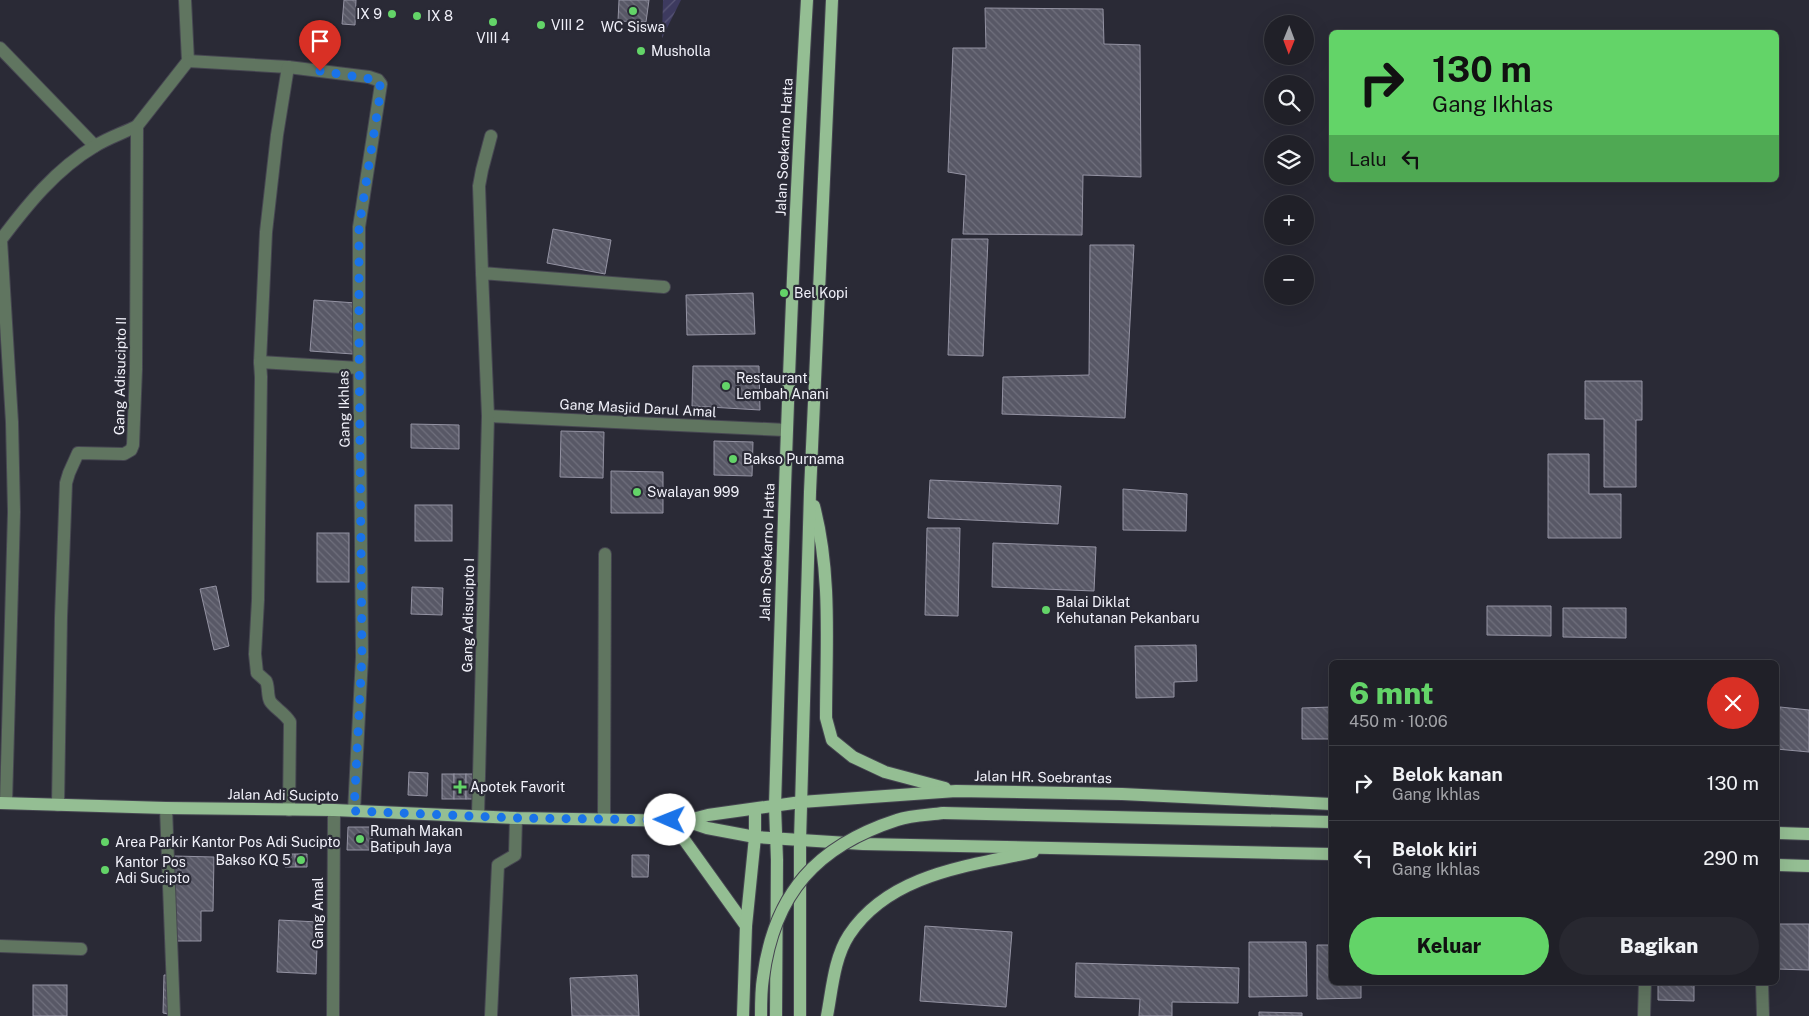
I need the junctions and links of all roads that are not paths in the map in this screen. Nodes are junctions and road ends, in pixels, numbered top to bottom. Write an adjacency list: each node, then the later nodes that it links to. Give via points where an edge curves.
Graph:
1 (185, 0): 5 (street)
2 (807, 0): 16 (main road, Jalan Soekarno Hatta)
3 (832, 0): 17 (main road)
4 (0, 48): 9 (street)
5 (188, 61): 6 (street, Gang Ikhlas); 7 (street)
6 (288, 67): 13 (street, via 266,232); 14 (street, Gang Ikhlas, via 369,77 380,84 359,227)
7 (137, 126): 9 (street); 23 (street, Gang Adisucipto II, via 134,436 131,450 124,454 78,453 68,473 60,618)
8 (491, 136): 11 (street, Gang Adisucipto I, via 479,186)
9 (95, 146): 10 (street, via 35,196)
10 (0, 241): 21 (street, via 12,422 14,512)
11 (482, 273): 12 (street); 15 (street, Gang Adisucipto I)
12 (664, 287)
13 (260, 362): 14 (street); 27 (street, via 255,654 257,673 266,681 269,700 290,722)
14 (359, 368): 29 (street, Gang Ikhlas, via 362,656)
15 (488, 416): 16 (street, Gang Masjid Darul Amal); 30 (street, Gang Adisucipto I)
16 (786, 430): 24 (main road, Jalan Soekarno Hatta)
17 (810, 492): 19 (main road, via 820,528 826,582 826,718 832,740 853,757 885,772); 20 (main road)
18 (604, 554): 32 (street)
19 (956, 791): 20 (main road, Jalan HR. Soebrantas); 22 (main road, Jalan HR. Soebrantas, via 1122,794)
20 (801, 802): 24 (main road, Jalan HR. Soebrantas); 40 (main road)
21 (3, 803): 23 (main road, Jalan Adi Sucipto)
22 (1329, 804)
23 (58, 805): 25 (main road, Jalan Adi Sucipto)
24 (775, 806): 26 (main road, Jalan HR. Soebrantas); 39 (main road, Jalan Soekarno Hatta)
25 (166, 808): 27 (main road, Jalan Adi Sucipto); 50 (street)
26 (756, 809): 34 (main road, Jalan Adi Sucipto); 38 (main road)
27 (289, 810): 28 (main road, Jalan Adi Sucipto)
28 (334, 810): 29 (main road, Jalan Adi Sucipto); 51 (street, Gang Amal)
29 (354, 811): 30 (main road, Jalan Adi Sucipto)
30 (478, 816): 31 (main road, Jalan Adi Sucipto)
31 (516, 818): 32 (main road, Jalan Adi Sucipto); 52 (street, via 515,856 498,865)
32 (604, 819): 33 (main road, Jalan Adi Sucipto)
33 (670, 820): 34 (main road, Jalan Adi Sucipto); 45 (main road)
34 (685, 821): 38 (main road, Jalan Adi Sucipto)
35 (1329, 822): 54 (main road, bridge, via 943,812 899,819 863,834 821,859 802,879 782,909 772,934 762,980)
36 (1779, 833): 37 (main road)
37 (1809, 834)
38 (755, 837): 39 (main road); 45 (main road)
39 (776, 839): 40 (main road); 55 (main road, Jalan Soekarno Hatta)
40 (800, 840): 41 (main road); 56 (main road)
41 (1053, 847): 42 (main road); 57 (main road, via 945,871 904,887 873,907 845,944 835,969)
42 (1329, 854)
43 (1779, 865): 44 (main road)
44 (1809, 866)
45 (746, 926): 53 (main road)
46 (0, 946): 47 (street)
47 (81, 949)
48 (1645, 985): 58 (street)
49 (1762, 985): 59 (street)
50 (174, 1016)
51 (333, 1016)
52 (491, 1016)
53 (743, 1016)
54 (761, 1016)
55 (776, 1016)
56 (800, 1016)
57 (827, 1016)
58 (1644, 1016)
59 (1763, 1016)

